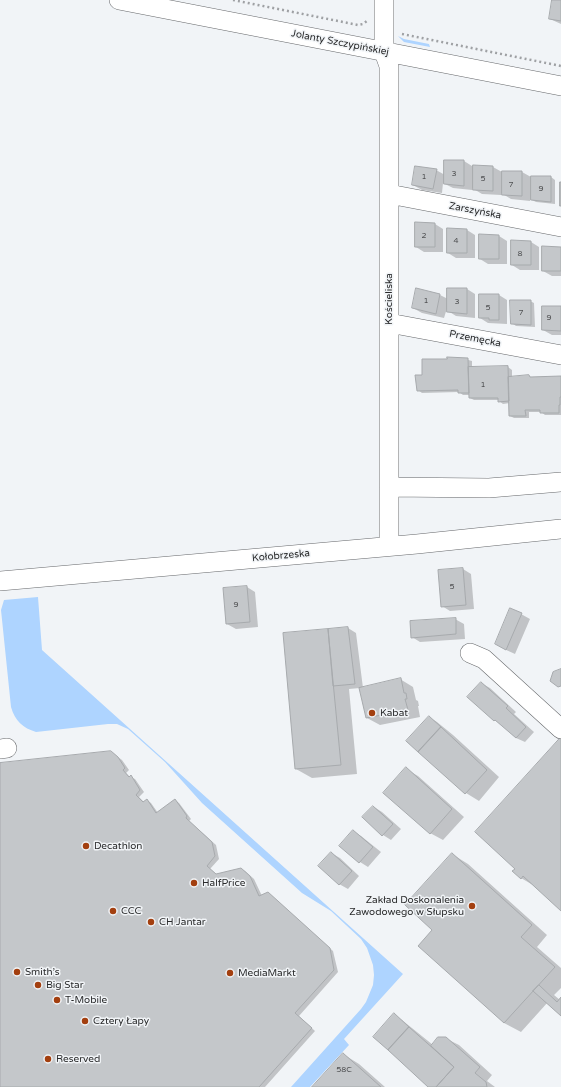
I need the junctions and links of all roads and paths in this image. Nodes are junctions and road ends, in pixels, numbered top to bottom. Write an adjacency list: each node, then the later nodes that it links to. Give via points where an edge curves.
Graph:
1 (119, 0): 4 (street, Jolanty Szczypińskiej)
2 (233, 0): 3 (path, via 358,25 368,20 370,12)
3 (383, 6): 6 (street, Kościeliska)
4 (196, 7): 6 (street, Jolanty Szczypińskiej)
5 (398, 30): 7 (path, via 407,35)
6 (384, 52): 8 (street, Jolanty Szczypińskiej); 9 (street, Kościeliska, via 389,66)
7 (561, 66)
8 (561, 86)
9 (389, 194): 10 (street, Zarszyńska); 11 (street, Kościeliska)
10 (561, 227)
11 (389, 323): 12 (street, Przemęcka); 14 (street, Kościeliska)
12 (561, 355)
13 (561, 482): 14 (street, via 489,488)
14 (389, 487): 16 (street, Kościeliska)
15 (561, 529): 16 (street, Kołobrzeska)
16 (390, 546): 17 (street, Kołobrzeska)
17 (0, 581)
18 (470, 653): 19 (street, via 484,659)
19 (561, 729)

